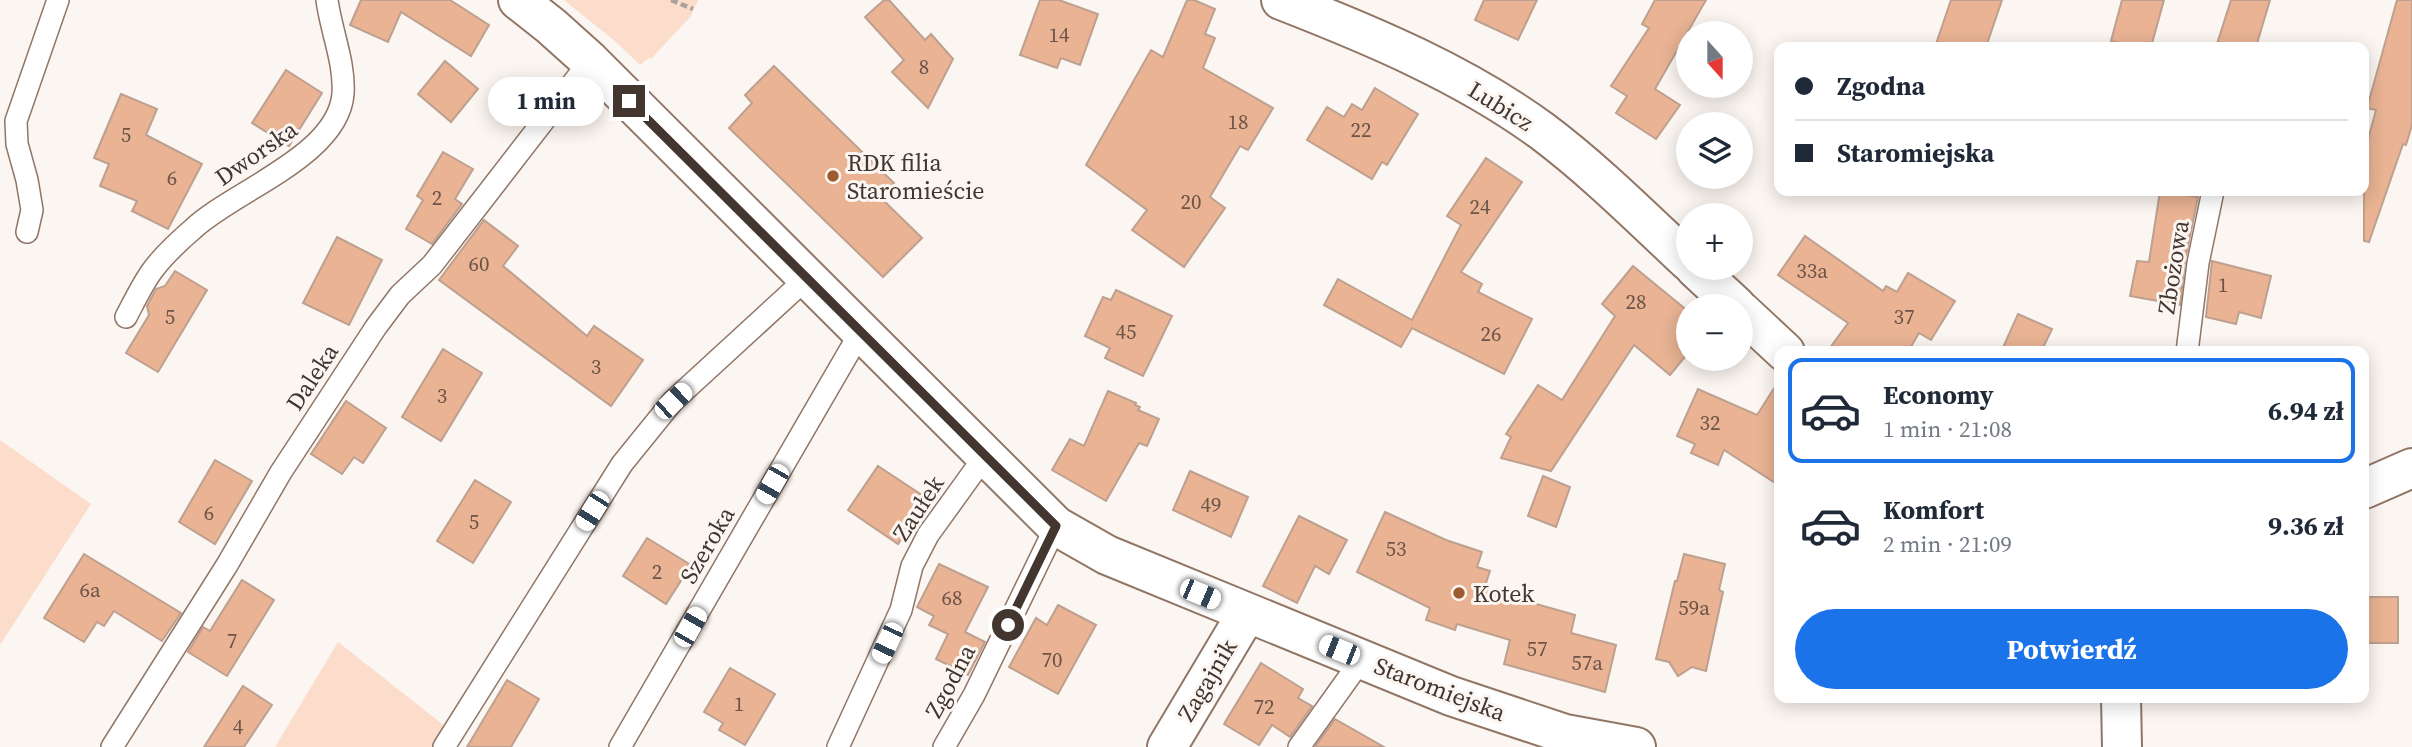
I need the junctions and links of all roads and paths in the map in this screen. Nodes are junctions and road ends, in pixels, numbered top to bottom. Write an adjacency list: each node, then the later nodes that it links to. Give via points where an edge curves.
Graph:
1 (58, 0): 10 (lane, via 16,121 33,209)
2 (327, 0): 15 (lane, Dworska, via 342,67 337,117 316,144 194,227 152,271)
3 (518, 0): 8 (street, Staromiejska)
4 (671, 0): 6 (path)
5 (1281, 0): 7 (street, Lubicz)
6 (692, 9)
7 (1351, 13): 11 (street, Lubicz, via 1541,131)
8 (590, 61): 12 (street, Staromiejska); 27 (lane, Daleka, via 432,265 400,295 376,327)
9 (2212, 196): 19 (lane, Zbożowa)
10 (27, 232)
11 (1676, 250)
12 (806, 279): 17 (street, Staromiejska); 28 (lane, via 673,401 622,464)
13 (1708, 280): 14 (street)
14 (1724, 294)
15 (126, 317)
16 (1753, 322): 18 (street)
17 (860, 332): 20 (street, Staromiejska); 29 (lane, Szeroka)
18 (1779, 346)
19 (2188, 346)
20 (985, 456): 23 (street, Staromiejska); 30 (lane, Zaułek, via 922,545 901,610)
21 (2412, 468): 22 (street)
22 (2369, 487)
23 (1056, 526): 24 (street, Staromiejska, via 1107,555); 31 (lane, Zgodna)
24 (1247, 613): 25 (street, Staromiejska); 32 (street, Zagajnik)
25 (1362, 659): 33 (lane); 34 (street, Staromiejska, via 1451,696 1565,734)
26 (2120, 703): 35 (street)
27 (111, 747)
28 (444, 747)
29 (620, 747)
30 (838, 747)
31 (944, 747)
32 (1167, 747)
33 (1299, 747)
34 (1636, 747)
35 (2122, 747)

